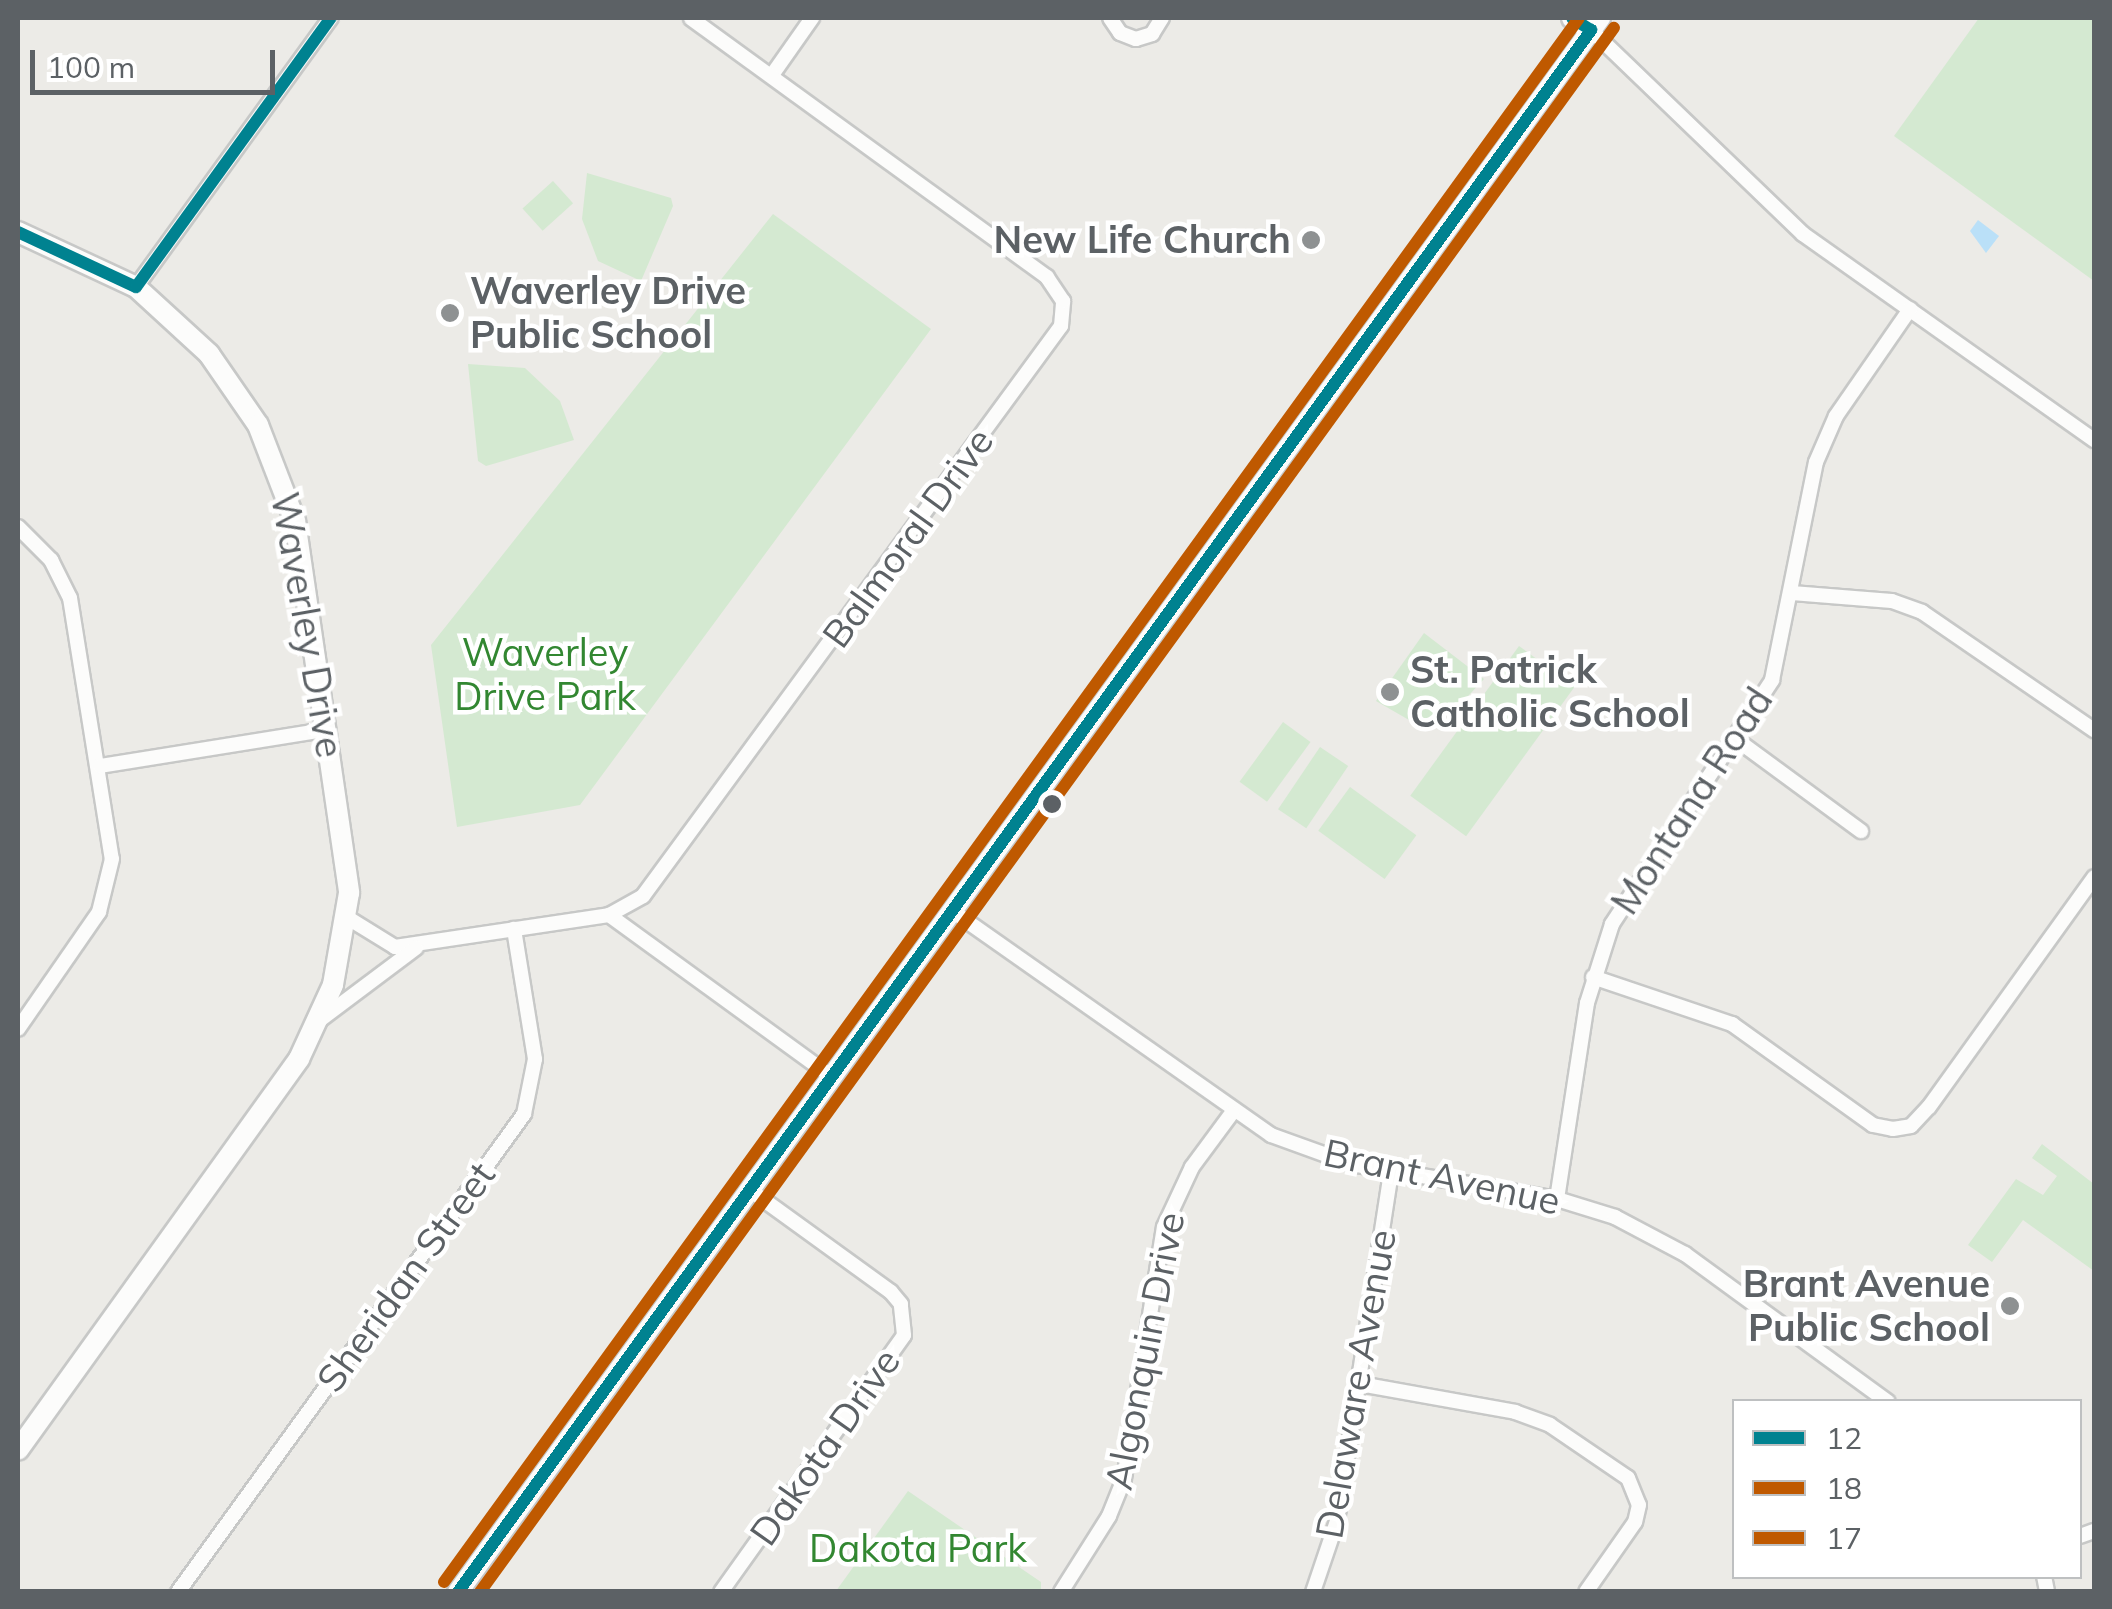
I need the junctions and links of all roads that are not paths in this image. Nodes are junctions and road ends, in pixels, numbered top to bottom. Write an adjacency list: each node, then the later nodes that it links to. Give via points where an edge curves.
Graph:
1 (691, 18): 8 (street, Balmoral Drive)
2 (812, 18): 8 (street)
3 (1110, 18): 4 (street, via 1120,33 1136,39 1152,34)
4 (1162, 18)
5 (1572, 18): 7 (main road)
6 (322, 20): 10 (street)
7 (1596, 24): 11 (street, via 1755,192); 21 (main road)
8 (772, 75): 22 (street, Balmoral Drive, via 1047,277 1064,313 682,850 643,896)
9 (18, 232): 10 (main road, Waverley Drive)
10 (136, 286): 15 (main road, Waverley Drive, via 228,377 278,468 295,521)
11 (1910, 310): 12 (street); 14 (street, Montana Road, via 1836,416 1816,462)
12 (2094, 440)
13 (18, 528): 18 (street, via 51,560 70,598)
14 (1792, 594): 16 (street, via 1892,601 1922,612); 17 (street, Montana Road, via 1772,680)
15 (326, 730): 18 (street); 23 (main road, Waverley Drive, via 347,854)
16 (2094, 730)
17 (1736, 740): 19 (street); 26 (street, Montana Road, via 1631,886)
18 (100, 766): 28 (street, via 112,859 103,903)
19 (1861, 831)
20 (2094, 877): 26 (street, via 1929,1107 1911,1126 1893,1130 1873,1125 1721,1018)
21 (952, 910): 29 (main road); 30 (street, Brant Avenue)
22 (609, 915): 24 (street, Balmoral Drive); 29 (street)
23 (348, 918): 25 (street, Balmoral Drive, via 378,942); 27 (main road, Waverley Drive)
24 (514, 929): 25 (street, Balmoral Drive); 37 (street, Sheridan Street, via 535,1060 524,1114)
25 (421, 945): 27 (street, Waverley Drive)
26 (1593, 976): 33 (street, Montana Road)
27 (320, 1020): 36 (main road, Waverley Drive, via 286,1080)
28 (18, 1029)
29 (831, 1076): 32 (main road)
30 (1232, 1113): 31 (street, Brant Avenue, via 1305,1149); 40 (street, Algonquin Drive, via 1192,1167 1164,1228 1122,1485)
31 (1390, 1174): 33 (street, Brant Avenue); 34 (street, Delaware Avenue)
32 (750, 1190): 38 (main road); 39 (street, Dakota Drive, via 891,1292 901,1304 904,1335)
33 (1556, 1198): 35 (street, Brant Avenue, via 1615,1217 1685,1254)
34 (1360, 1384): 41 (street, Delaware Avenue, via 1338,1521); 42 (street, via 1515,1412 1550,1425 1628,1478 1639,1505 1635,1522)
35 (1884, 1399)
36 (18, 1450)
37 (178, 1592)
38 (458, 1592)
39 (722, 1592)
40 (1061, 1592)
41 (1313, 1592)
42 (1586, 1592)

